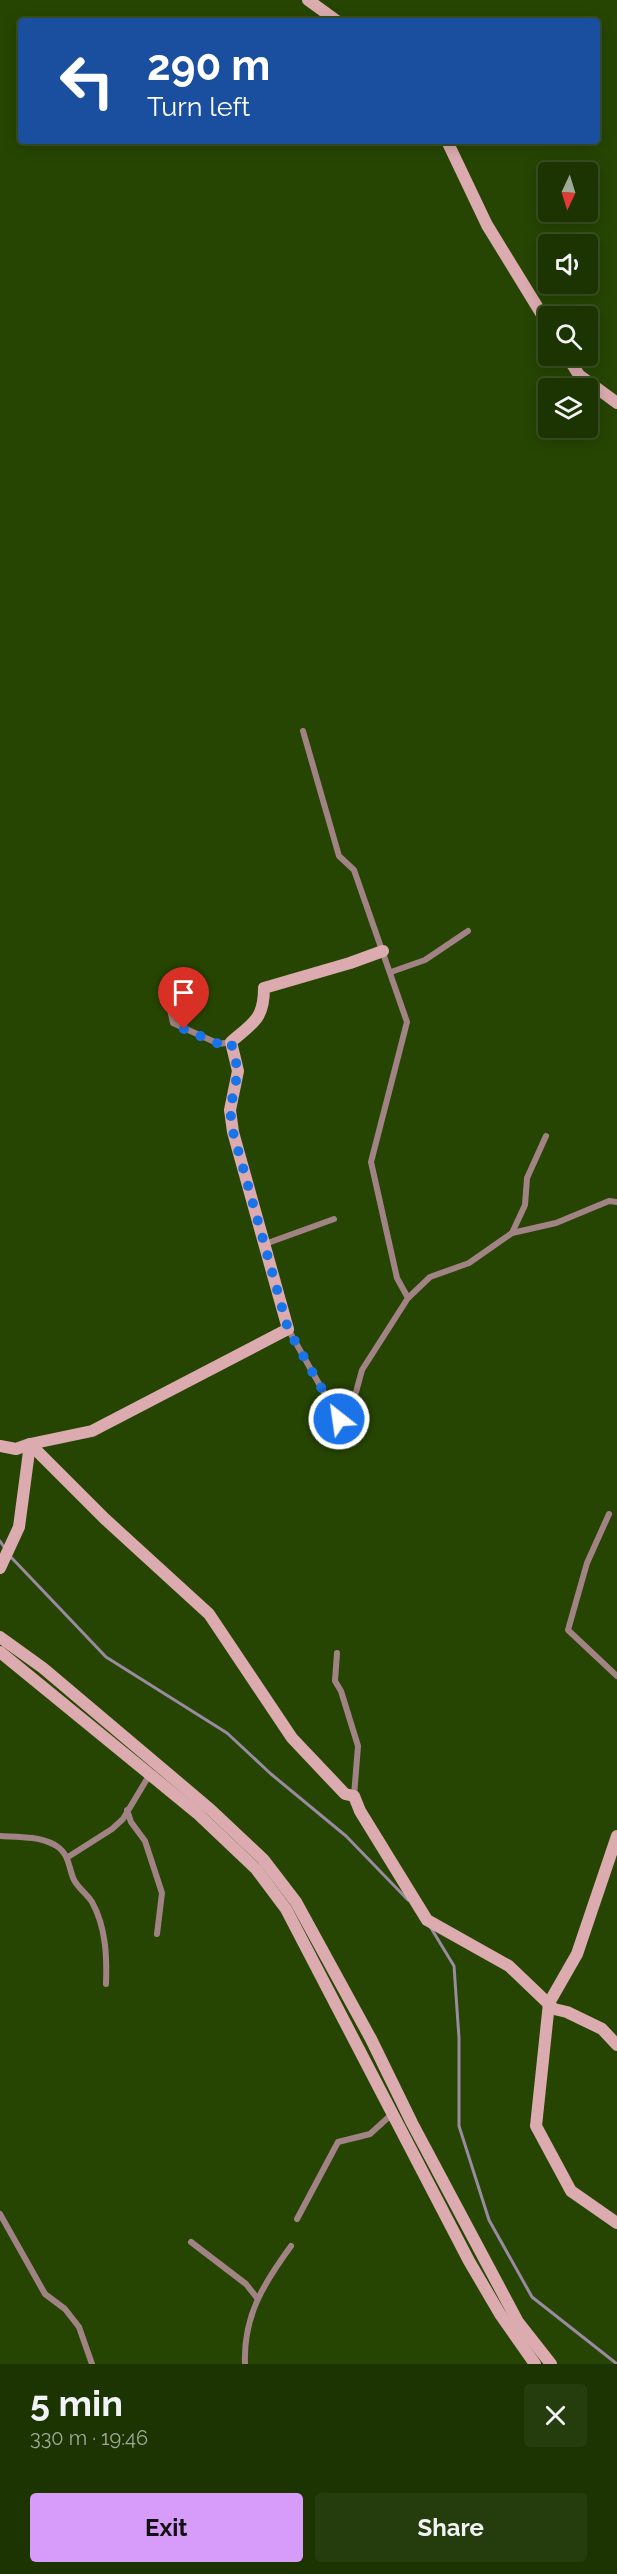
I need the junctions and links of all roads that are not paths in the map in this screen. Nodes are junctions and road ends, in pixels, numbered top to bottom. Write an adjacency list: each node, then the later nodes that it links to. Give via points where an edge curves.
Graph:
1 (308, 0): 2 (street)
2 (333, 18)
3 (448, 144): 4 (street, via 487,225)
4 (538, 308)
5 (573, 366): 6 (street, via 579,375)
6 (617, 403)
7 (303, 731): 9 (street, via 339,856 354,870)
8 (468, 931): 10 (street, via 425,960)
9 (383, 951): 10 (street); 12 (street, via 264,988 260,1017)
10 (391, 972): 18 (street, via 407,1022 371,1162 397,1278)
11 (169, 1005): 12 (street, via 173,1023 219,1044)
12 (231, 1042): 17 (street, via 238,1071 230,1110 233,1132)
13 (546, 1136): 16 (street, via 527,1178 525,1205)
14 (617, 1202): 16 (street, via 609,1201 556,1223)
15 (334, 1220): 17 (street)
16 (512, 1233): 18 (street, via 469,1263 430,1277)
17 (265, 1244): 19 (street)
18 (408, 1298): 19 (street, via 362,1370 356,1392 339,1419)
19 (288, 1329): 20 (street, via 92,1431)
20 (30, 1444): 21 (street, via 16,1449); 23 (street, via 19,1527); 29 (street, via 209,1614 292,1738 345,1794)
21 (0, 1446)
22 (609, 1514): 27 (street, via 587,1563 568,1630)
23 (0, 1568)
24 (0, 1637): 48 (street, via 61,1683 211,1810 263,1859 296,1902 518,2322)
25 (0, 1652): 28 (street)
26 (337, 1653): 29 (street, via 335,1681 358,1746)
27 (617, 1676)
28 (150, 1774): 30 (street); 38 (street, via 256,1869 286,1909)
29 (354, 1796): 36 (street, via 428,1920 509,1966)
30 (127, 1810): 33 (street, via 123,1820 112,1829); 34 (street, via 146,1841 162,1893)
31 (0, 1836): 33 (street, via 43,1839)
32 (617, 1836): 36 (street, via 577,1954)
33 (68, 1857): 35 (street, via 74,1880 95,1910 107,1953)
34 (157, 1934)
35 (106, 1984)
36 (549, 2003): 37 (street, via 554,2009 602,2029); 41 (street, via 536,2126 571,2191)
37 (617, 2046)
38 (393, 2114): 40 (street, via 370,2134 338,2142); 47 (street, via 500,2314)
39 (0, 2214): 45 (street, via 45,2294 65,2309 79,2327)
40 (297, 2219)
41 (617, 2223)
42 (191, 2241): 44 (street, via 246,2284)
43 (291, 2246): 44 (street)
44 (256, 2298): 46 (street)
45 (92, 2364)
46 (245, 2364)
47 (535, 2364)
48 (551, 2364)

